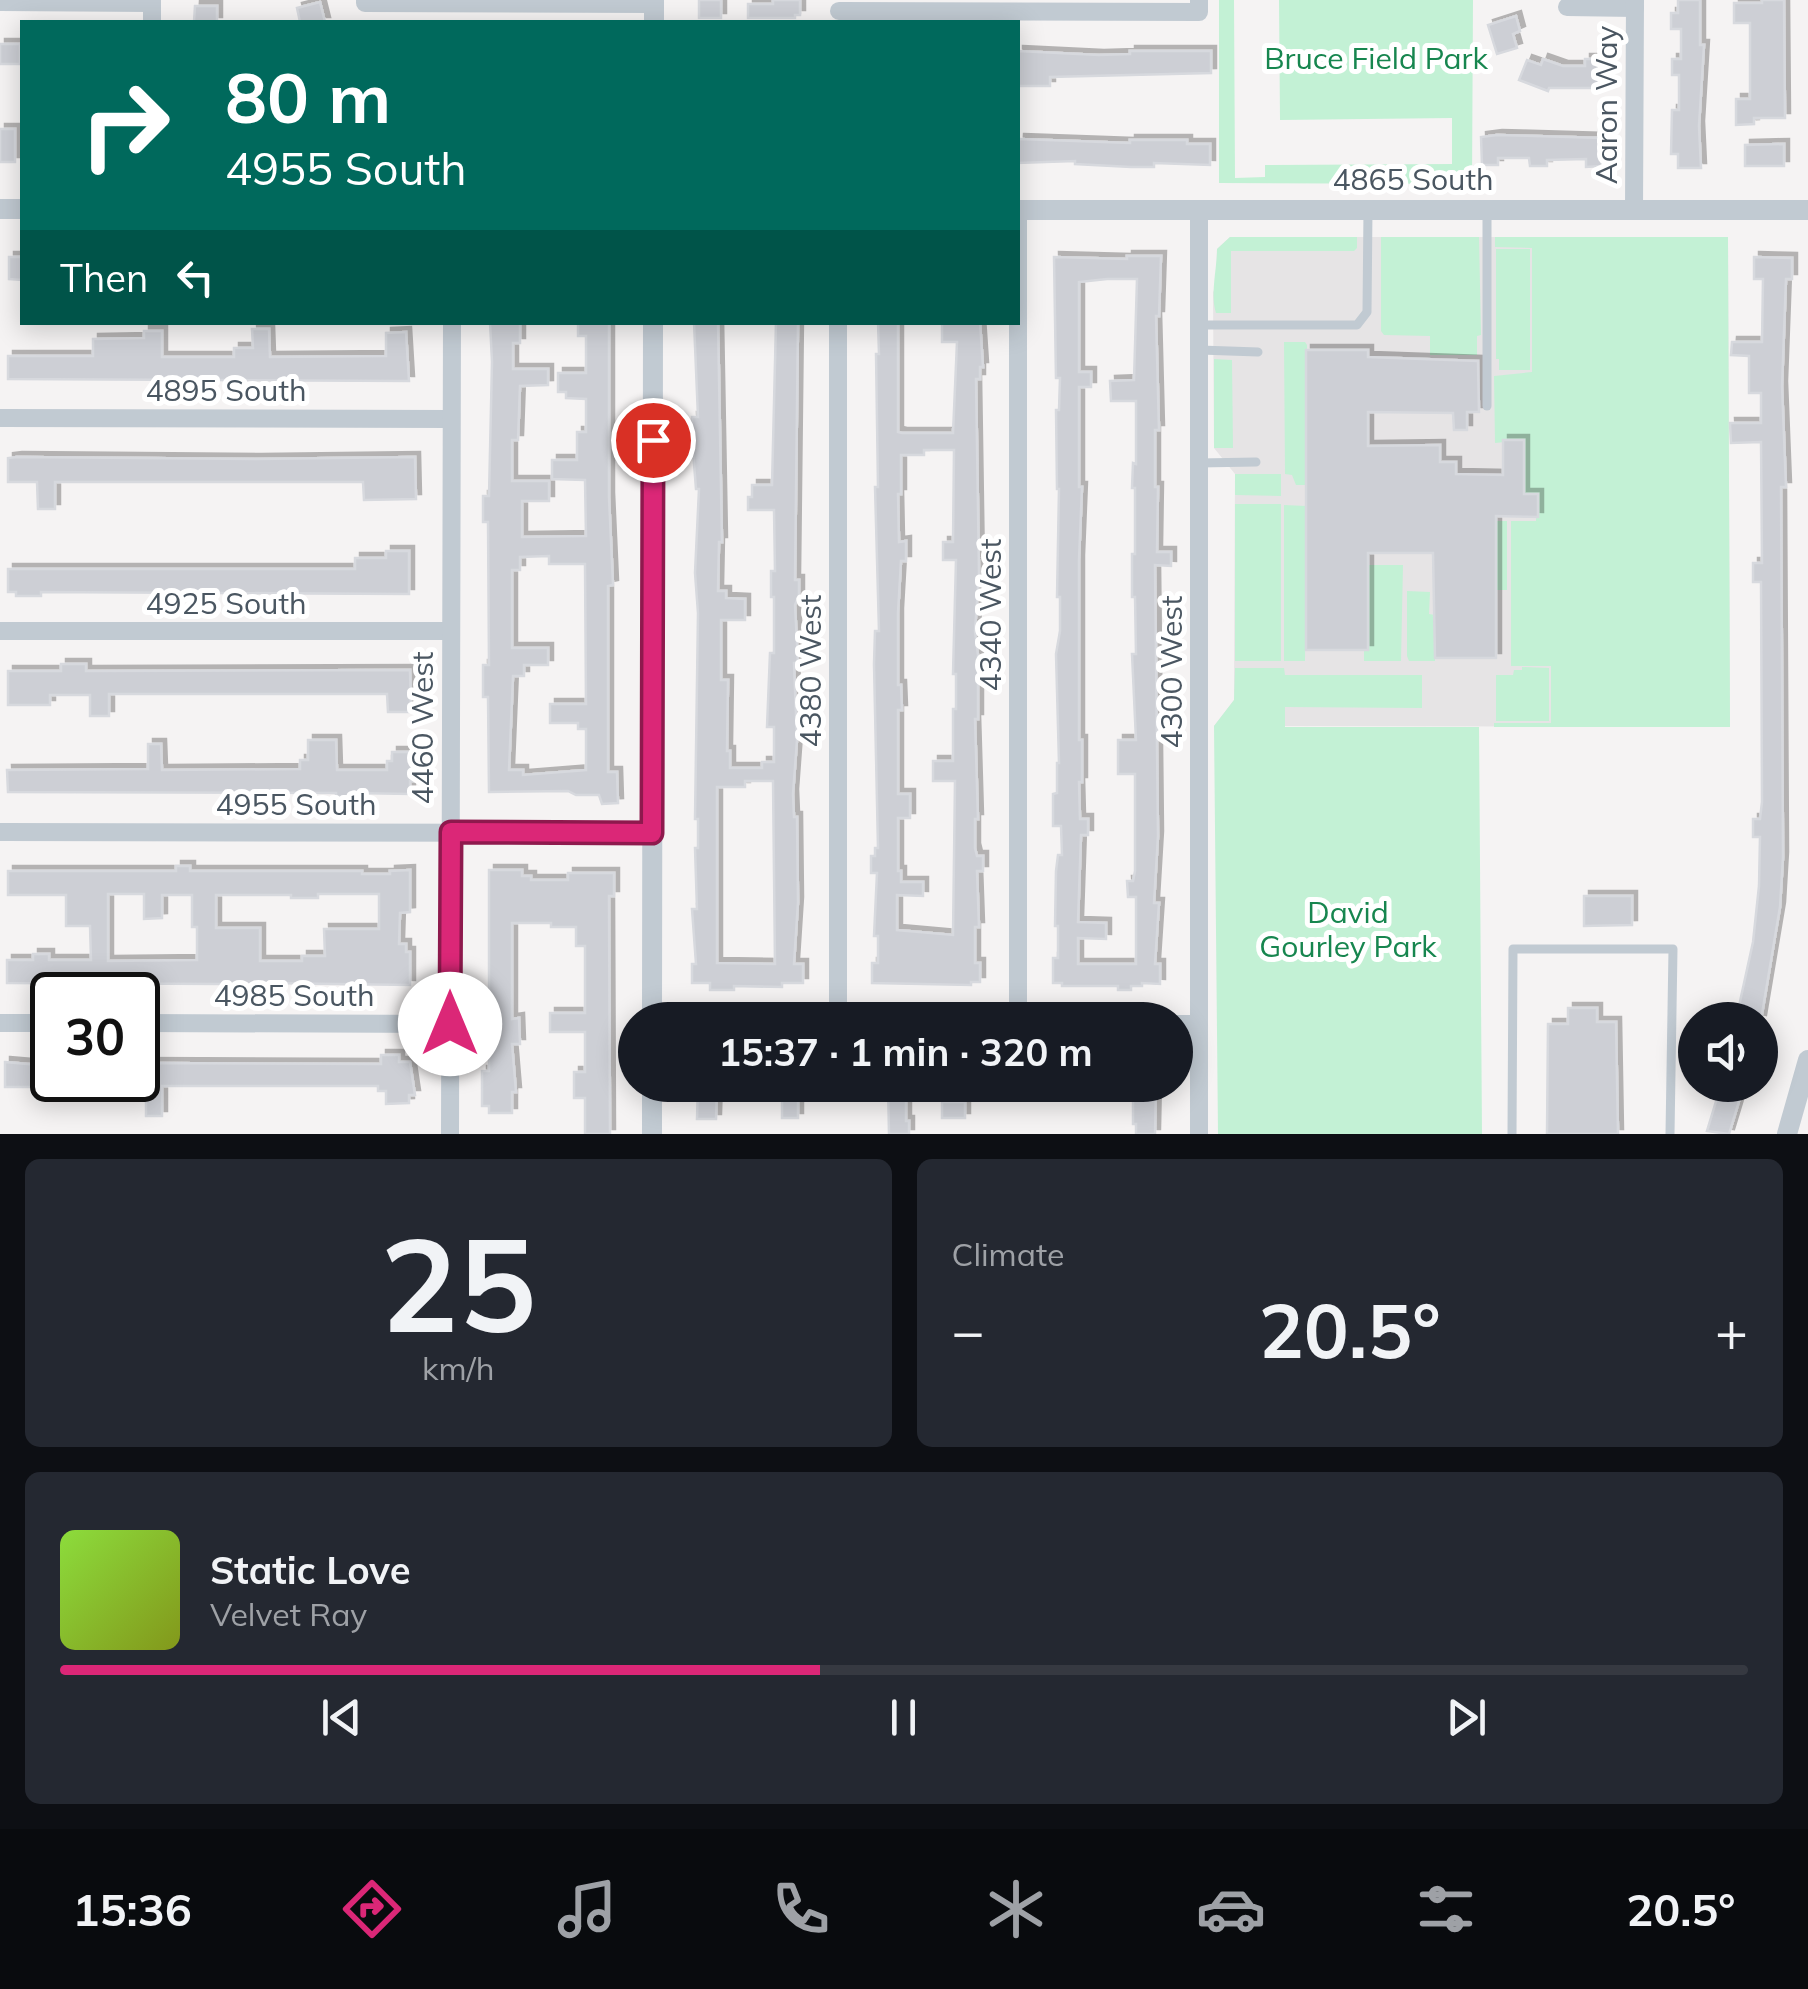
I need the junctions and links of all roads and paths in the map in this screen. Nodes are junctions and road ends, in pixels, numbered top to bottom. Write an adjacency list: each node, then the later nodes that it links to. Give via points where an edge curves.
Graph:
1 (152, 1): 3 (street)
2 (365, 1): 8 (street)
3 (0, 2)
4 (1635, 4): 7 (street); 14 (street, Aaron Way)
5 (1019, 6): 6 (street); 9 (street)
6 (1199, 6)
7 (1567, 7)
8 (654, 9)
9 (839, 11)
10 (1020, 210): 11 (street, 4865 South)
11 (1199, 210): 12 (street, 4865 South); 16 (street, 4300 West)
12 (1368, 210): 13 (street, 4865 South); 16 (lane, via 1367,312 1357,325)
13 (1487, 210): 14 (street, 4865 South); 23 (lane)
14 (1634, 210): 15 (street, 4865 South)
15 (1808, 210)
16 (1199, 324): 21 (street, 4300 West)
17 (452, 325): 25 (street, 4460 West)
18 (653, 325): 32 (street)
19 (838, 325): 34 (street, 4380 West)
20 (1018, 325): 35 (street, 4340 West)
21 (1199, 350): 22 (lane); 27 (street, 4300 West)
22 (1258, 352)
23 (1487, 406)
24 (0, 418): 25 (street, 4895 South)
25 (451, 419): 29 (street, 4460 West)
26 (1256, 462): 27 (lane)
27 (1199, 463): 41 (street, 4300 West)
28 (0, 631): 29 (street, 4925 South)
29 (451, 632): 31 (street, 4460 West)
30 (0, 832): 31 (street, 4955 South)
31 (451, 832): 32 (street, 4955 South); 39 (street, 4460 West)
32 (652, 833): 33 (street)
33 (652, 1002)
34 (838, 1002)
35 (1018, 1002)
36 (0, 1023): 37 (street)
37 (30, 1023)
38 (160, 1023): 39 (street, 4985 South)
39 (450, 1024): 44 (street, 4460 West)
40 (1193, 1024): 41 (street)
41 (1199, 1024): 46 (street, 4300 West)
42 (1808, 1060): 49 (street)
43 (652, 1102): 45 (street)
44 (450, 1134)
45 (652, 1134)
46 (1199, 1134)
47 (1512, 1134): 48 (lane, via 1513,950 1673,950)
48 (1670, 1134)
49 (1786, 1134)

